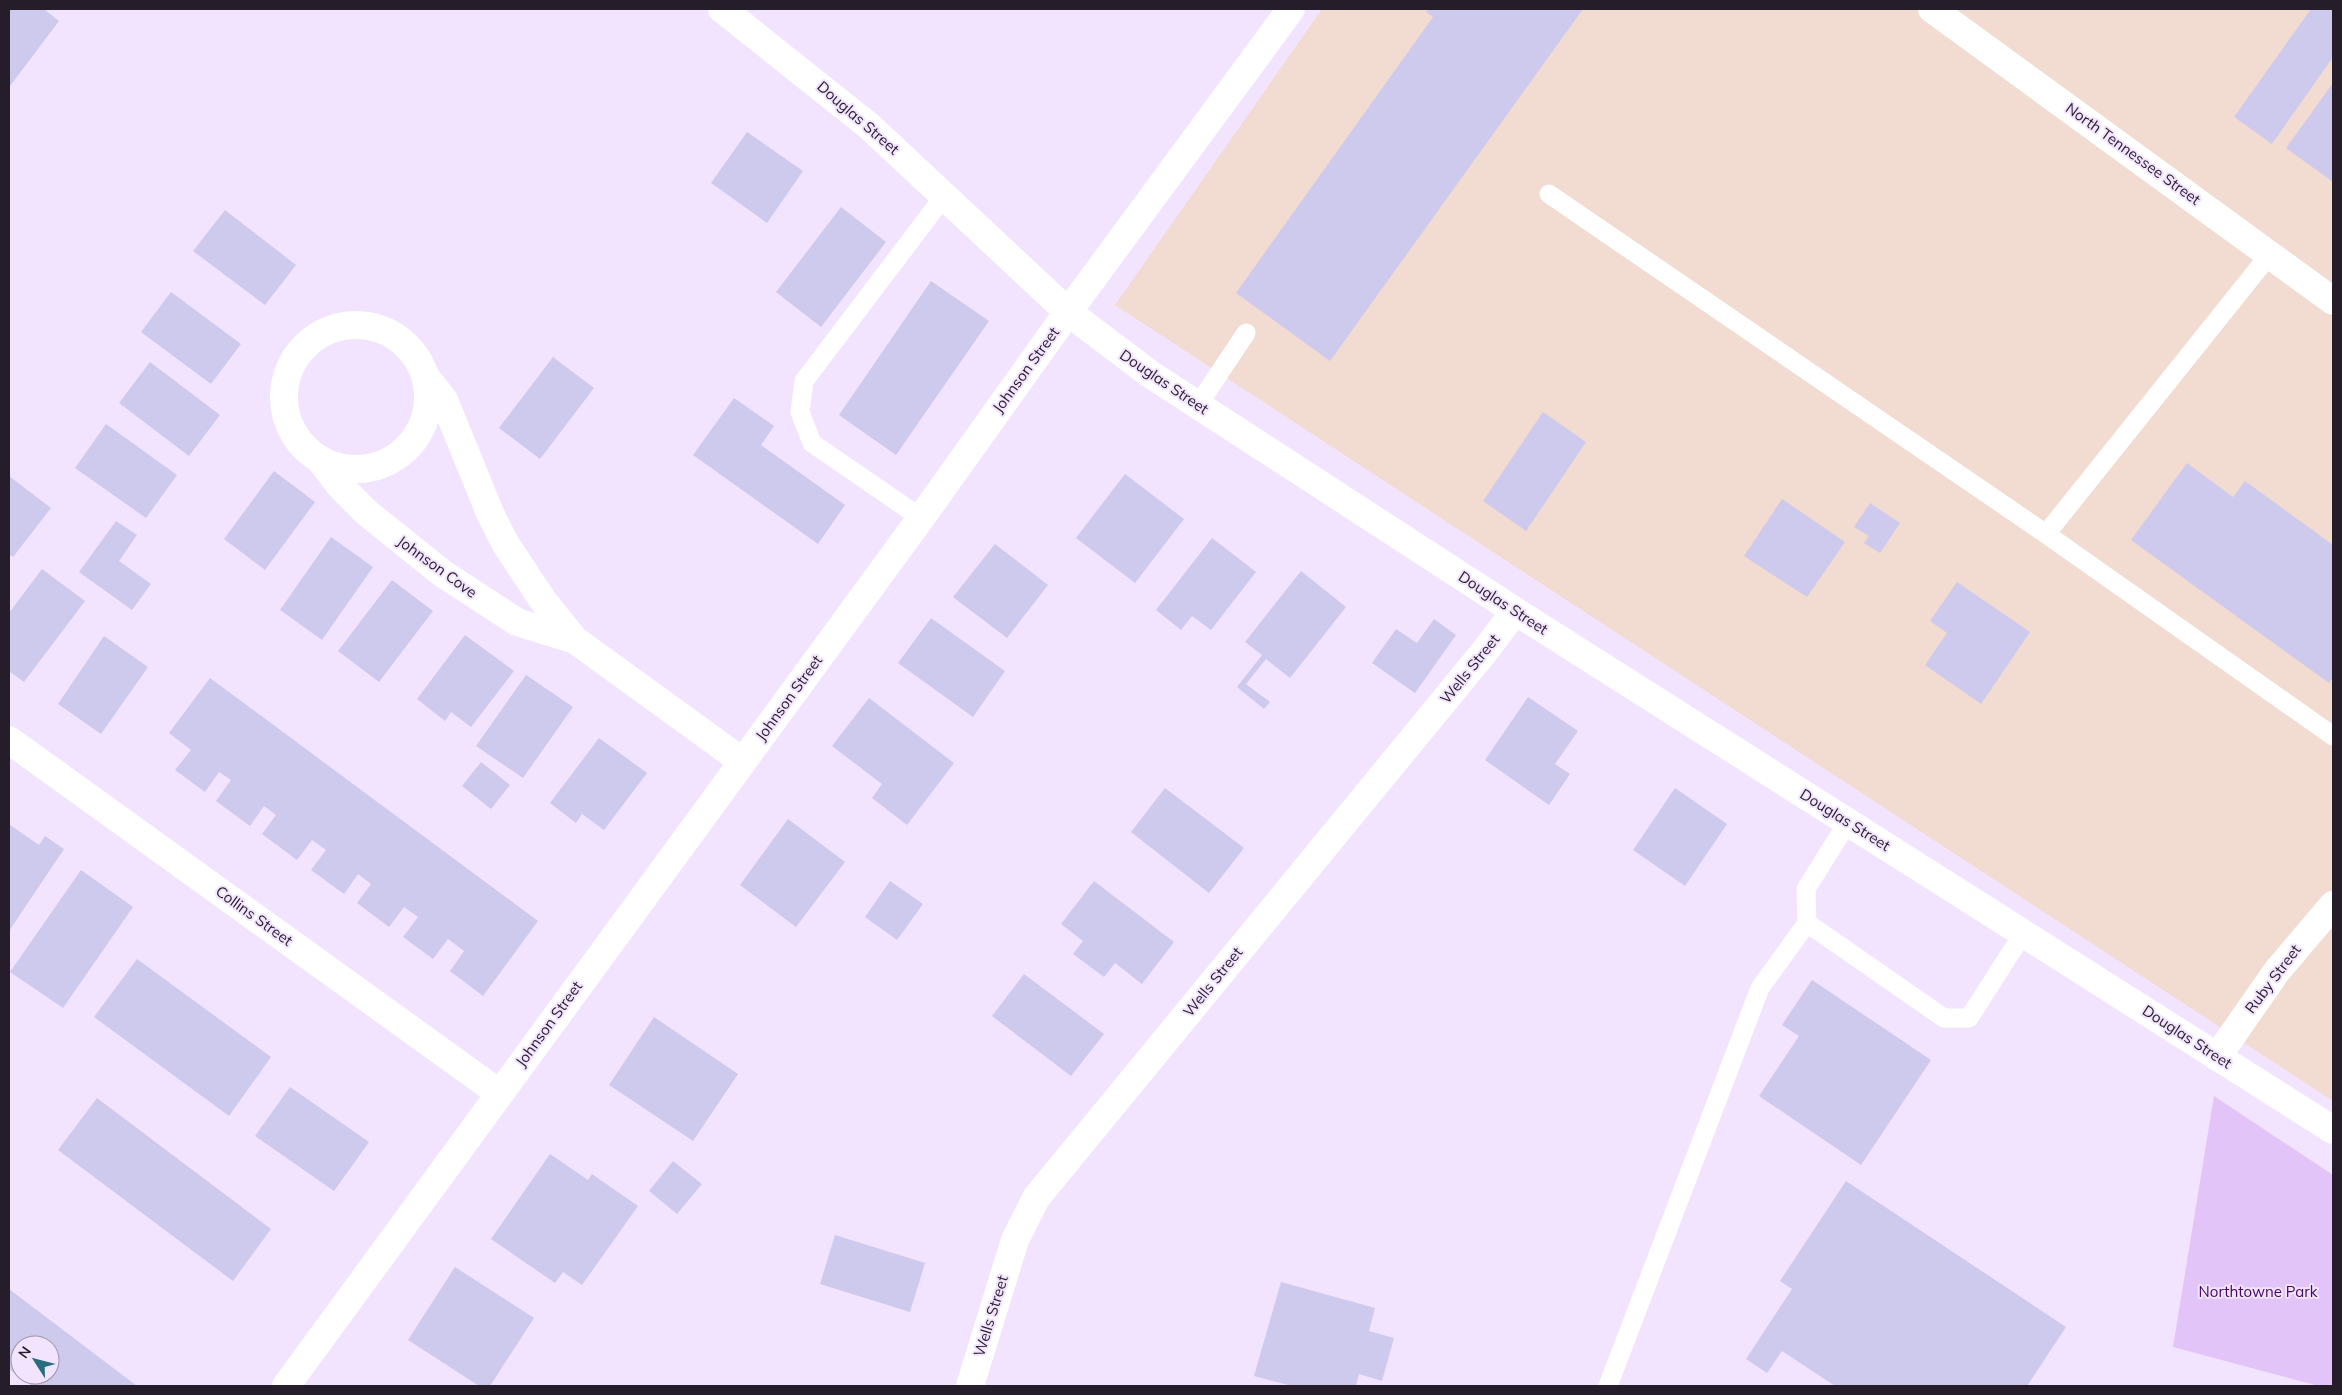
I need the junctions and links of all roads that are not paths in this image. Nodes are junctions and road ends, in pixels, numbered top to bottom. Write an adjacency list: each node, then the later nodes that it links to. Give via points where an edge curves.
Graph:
1 (722, 9): 5 (street, Douglas Street, via 830,92)
2 (1292, 9): 8 (street, Johnson Street)
3 (1932, 9): 6 (street, North Tennessee Street)
4 (1550, 194): 14 (lane)
5 (945, 196): 8 (street, Douglas Street); 13 (lane, via 804,381 800,412 812,443)
6 (2270, 254): 7 (street, North Tennessee Street); 14 (lane)
7 (2333, 301)
8 (1068, 312): 11 (street, Douglas Street); 13 (street, Johnson Street)
9 (1246, 333): 11 (lane)
10 (425, 376): 12 (street, Johnson Cove, via 428,404 419,432 401,453 376,467 348,469); 12 (street, Johnson Cove, via 412,351 390,333 363,324 335,328 310,341 292,363 283,390 286,418 299,443); 16 (street, Johnson Cove, via 444,400 505,543)
11 (1198, 406): 15 (street, Douglas Street)
12 (321, 461): 16 (street, Johnson Cove, via 340,487 366,512 442,573 517,622)
13 (921, 518): 19 (street, Johnson Street)
14 (2046, 534): 17 (lane)
15 (1515, 611): 20 (street, Douglas Street); 28 (street, Wells Street, via 1036,1198 1015,1240)
16 (574, 640): 19 (street, Johnson Cove)
17 (2333, 736)
18 (9, 740): 25 (street, Collins Street)
19 (742, 761): 25 (street, Johnson Street)
20 (1848, 822): 22 (lane, via 1806,888); 23 (street, Douglas Street)
21 (2333, 905): 24 (street, Ruby Street, via 2277,972)
22 (1807, 923): 23 (lane, via 1944,1018 1969,1018); 29 (lane, via 1760,988)
23 (2024, 932): 24 (street, Douglas Street)
24 (2217, 1057): 26 (street, Douglas Street)
25 (499, 1093): 27 (street, Johnson Street)
26 (2333, 1130)
27 (286, 1386)
28 (970, 1386)
29 (1608, 1386)

